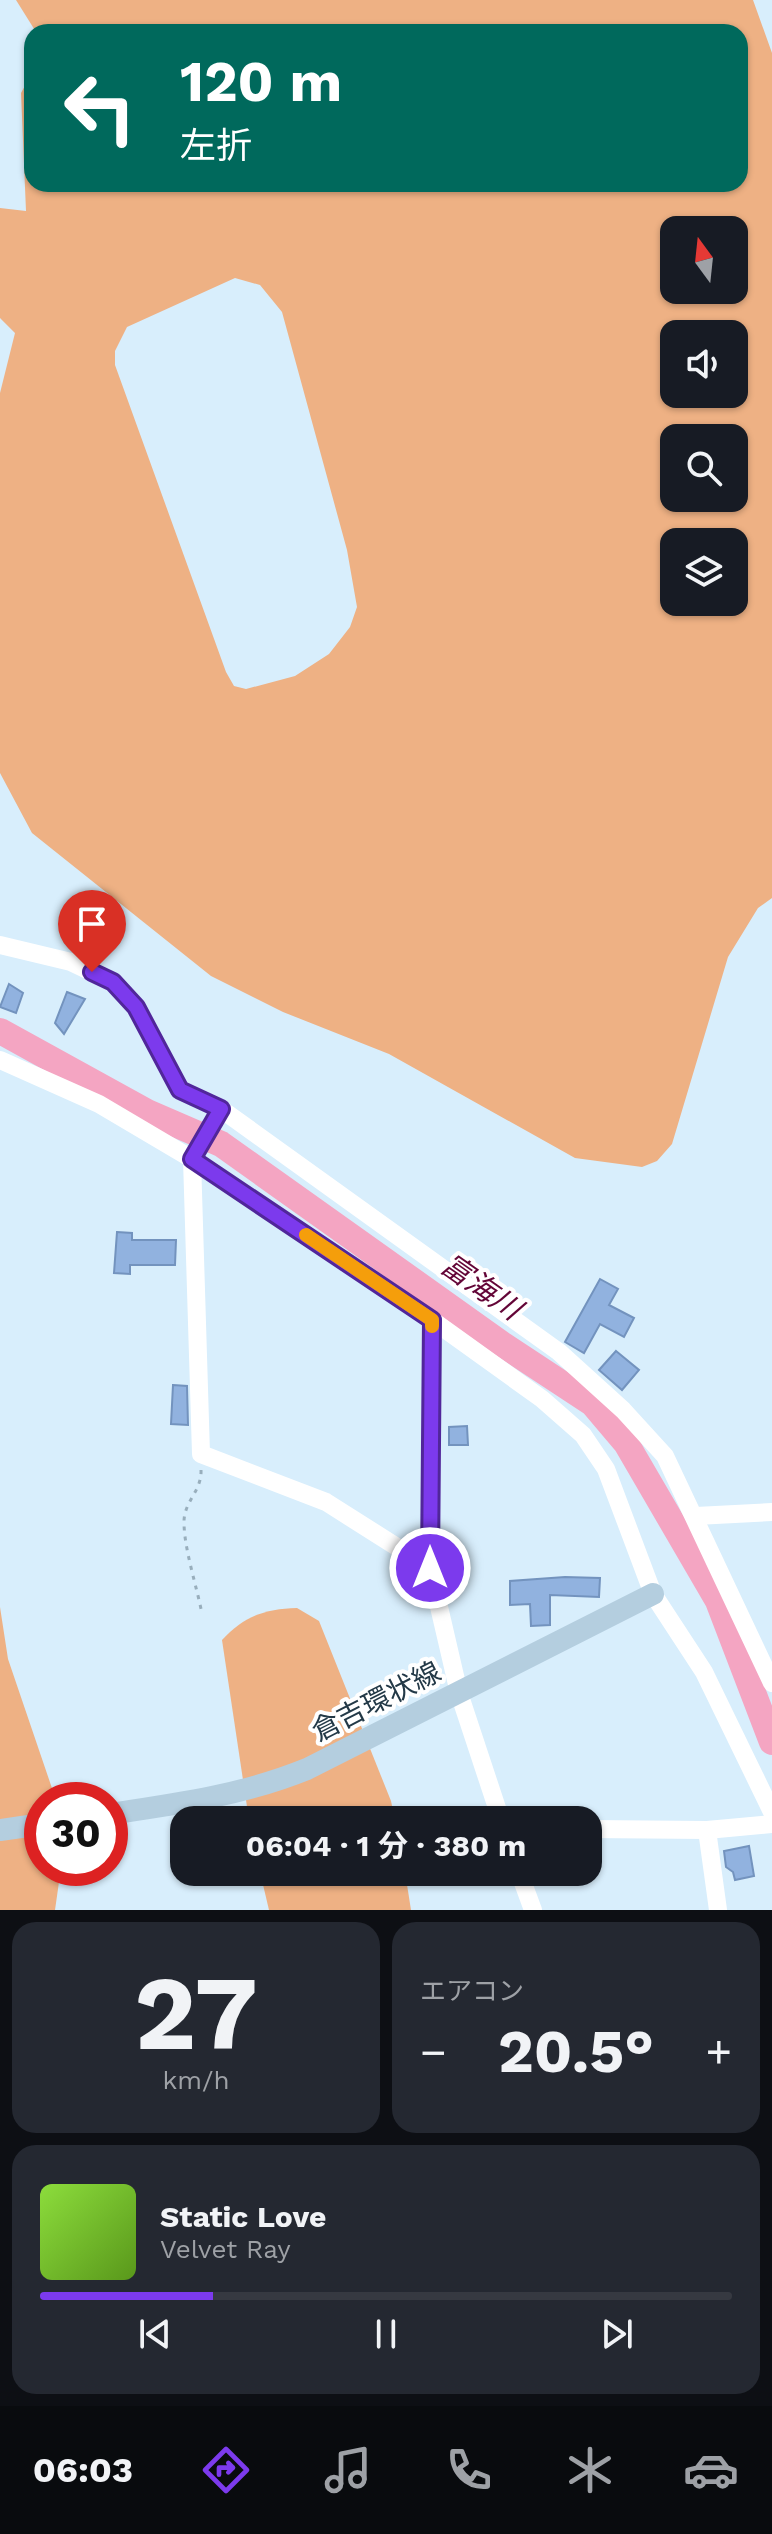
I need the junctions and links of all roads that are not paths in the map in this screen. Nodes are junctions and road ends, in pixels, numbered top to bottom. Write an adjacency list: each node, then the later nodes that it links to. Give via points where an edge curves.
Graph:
1 (0, 945): 3 (street, via 71,962 113,982 136,1007 180,1090)
2 (0, 1060): 4 (street, via 99,1104)
3 (219, 1111): 4 (street); 7 (street, via 559,1352 665,1456)
4 (194, 1156): 5 (street); 8 (street, via 201,1454 326,1502)
5 (432, 1320): 8 (street); 9 (street, via 583,1435 606,1469)
6 (772, 1512): 7 (street)
7 (696, 1516): 10 (street)
8 (430, 1568): 11 (street)
9 (653, 1594): 11 (main road, 倉吉環状線); 14 (street, via 704,1672)
10 (772, 1683)
11 (459, 1693): 12 (street); 13 (main road, 倉吉環状線, via 263,1787)
12 (496, 1806)
13 (128, 1811)
14 (772, 1812)
15 (772, 1824): 19 (street)
16 (24, 1827): 18 (main road)
17 (602, 1829): 19 (street)
18 (0, 1830)
19 (707, 1830): 22 (street)
20 (524, 1886): 21 (street)
21 (533, 1910)
22 (718, 1910)

